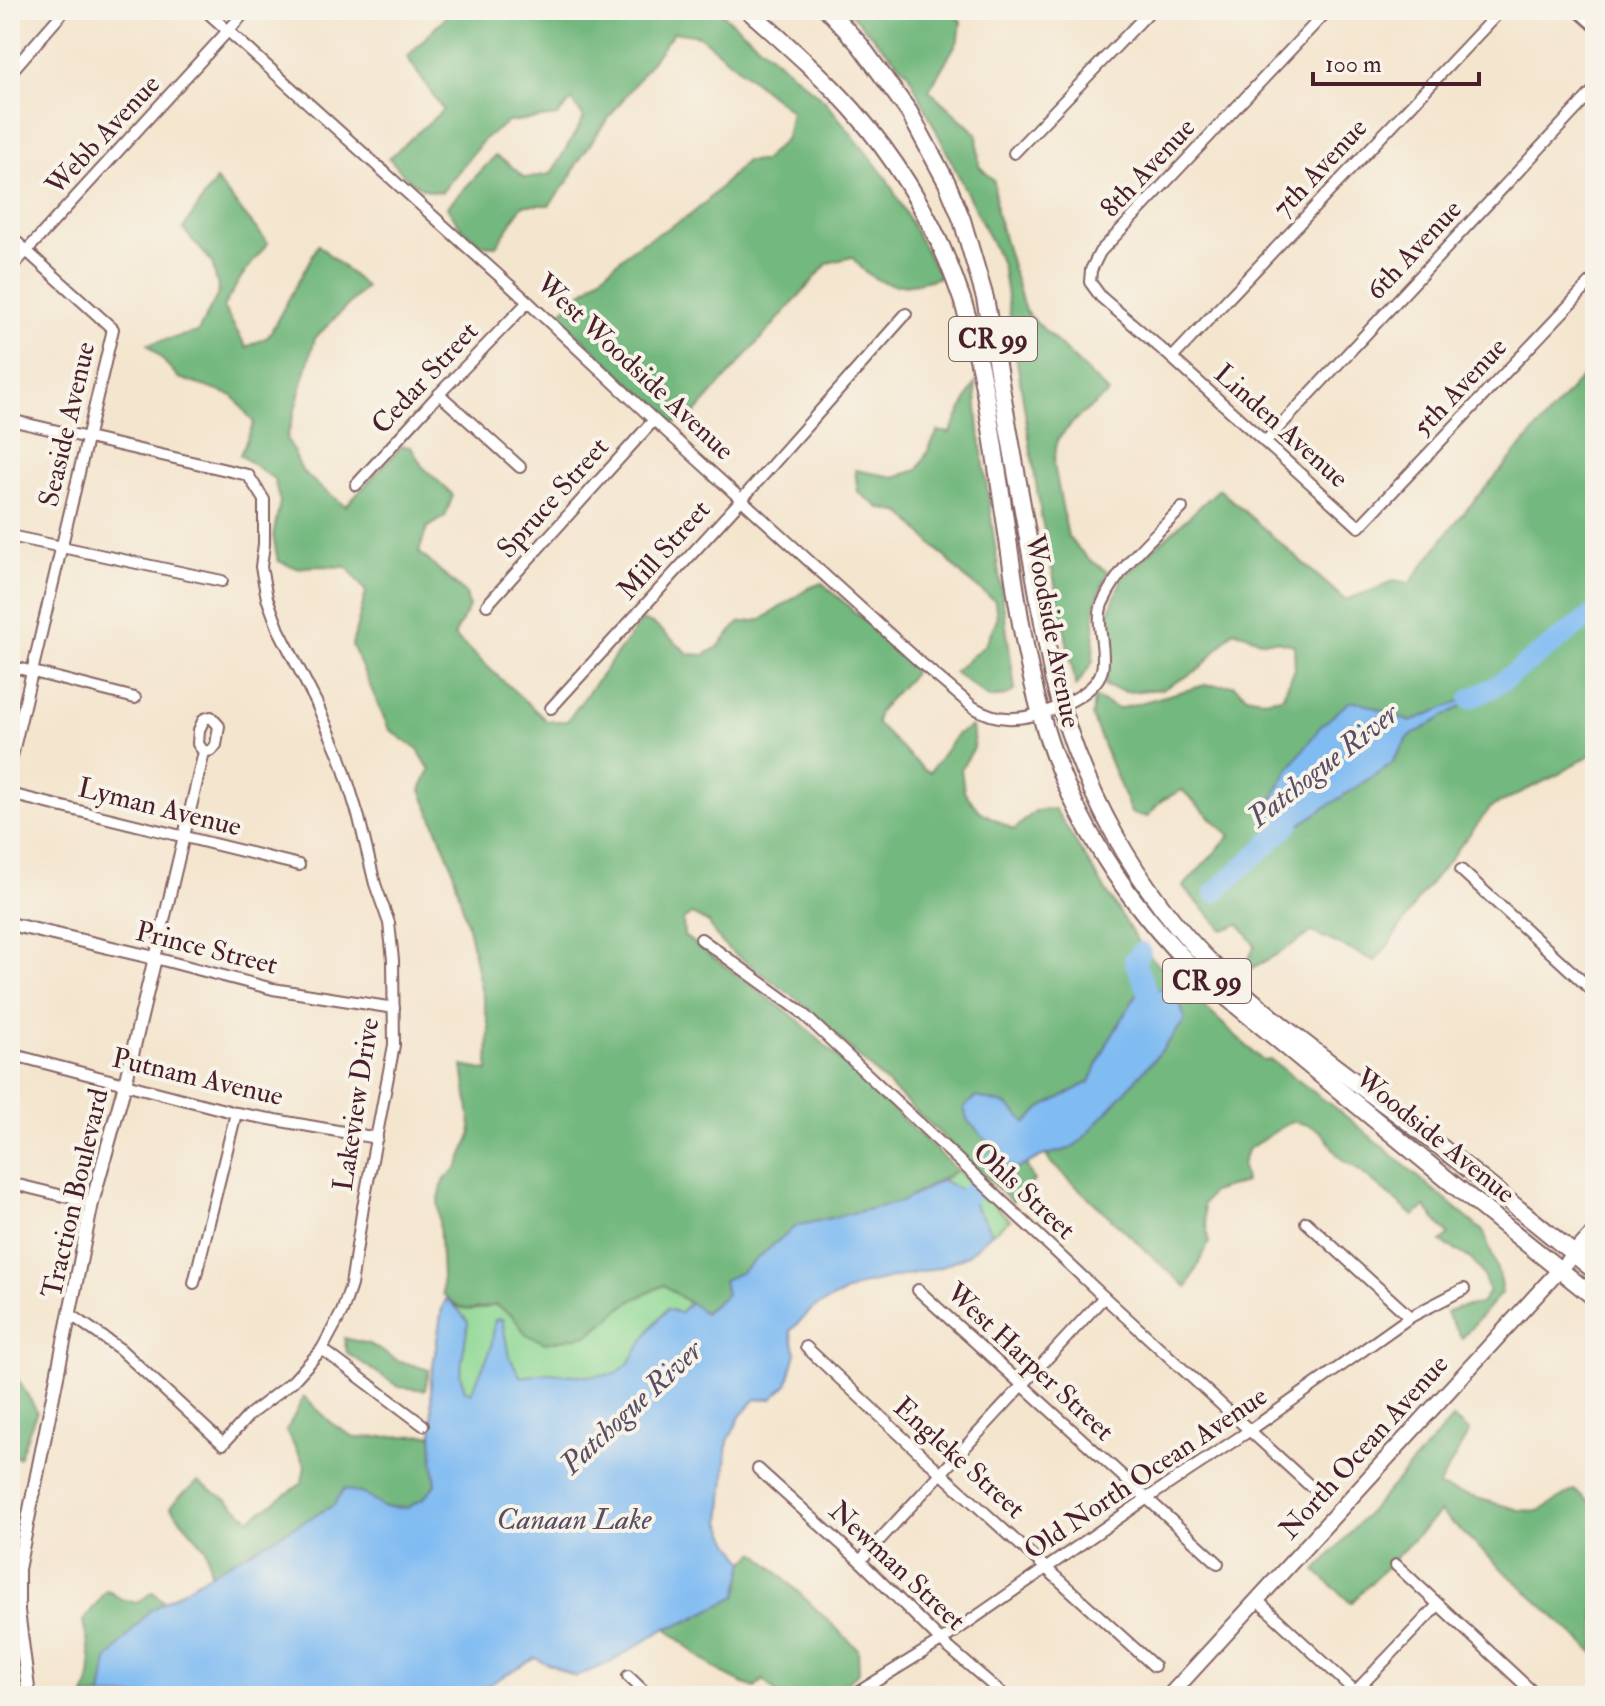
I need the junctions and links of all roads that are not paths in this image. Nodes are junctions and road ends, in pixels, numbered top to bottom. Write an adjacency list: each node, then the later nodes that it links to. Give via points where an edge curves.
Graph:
1 (65, 10): 12 (street)
2 (205, 10): 11 (street, West Woodside Avenue)
3 (247, 10): 11 (street, Webb Avenue)
4 (748, 10): 40 (main road, Woodside Avenue / CR 99, via 826,81 878,141 922,208 955,278 979,357 1033,683)
5 (828, 10): 40 (main road, Woodside Avenue / CR 99, via 909,112 947,183 966,233 985,298 1053,678)
6 (1151, 10): 14 (street)
7 (1328, 10): 21 (street, 8th Avenue, via 1100,252 1091,270 1090,282 1101,297)
8 (1501, 10): 21 (street, 7th Avenue)
9 (1577, 10): 10 (street)
10 (1595, 26)
11 (229, 31): 16 (street, Webb Avenue); 19 (street, West Woodside Avenue)
12 (10, 73)
13 (1595, 89): 26 (street, 6th Avenue)
14 (1014, 153)
15 (10, 236): 16 (street)
16 (27, 251): 17 (street, Webb Avenue); 25 (street, Seaside Avenue, via 113,329)
17 (10, 269)
18 (1595, 278): 31 (street, 5th Avenue)
19 (528, 302): 22 (street, Cedar Street); 24 (street, West Woodside Avenue)
20 (906, 314): 29 (street, Mill Street)
21 (1172, 358): 26 (street, Linden Avenue)
22 (439, 394): 27 (street); 28 (street, Cedar Street)
23 (10, 420): 25 (street)
24 (654, 420): 29 (street, West Woodside Avenue); 35 (street, Spruce Street)
25 (87, 439): 33 (street, Seaside Avenue); 51 (street, Lakeview Drive, via 248,475 264,500 261,567 267,598 340,757 359,818 389,923)
26 (1265, 442): 31 (street, Linden Avenue)
27 (520, 467)
28 (356, 485)
29 (742, 499): 39 (street, Mill Street); 40 (street, West Woodside Avenue, via 973,707 1001,718)
30 (1182, 508): 40 (street, via 1121,570 1101,606 1103,656 1096,683)
31 (1359, 527)
32 (10, 536): 33 (street)
33 (61, 547): 34 (street); 37 (street, Seaside Avenue)
34 (222, 581)
35 (487, 605)
36 (10, 666): 37 (street)
37 (31, 671): 38 (street); 42 (street, Seaside Avenue)
38 (135, 698)
39 (551, 708)
40 (1050, 710): 60 (main road, Woodside Avenue / CR 99, via 1128,858 1195,946 1261,1008); 61 (main road, Woodside Avenue / CR 99, via 1059,767 1089,833 1172,947 1233,1003)
41 (204, 752): 44 (street, Traction Boulevard)
42 (10, 765)
43 (10, 794): 44 (street, Lyman Avenue)
44 (185, 837): 45 (street, Lyman Avenue); 49 (street, Traction Boulevard)
45 (299, 865)
46 (1461, 870): 50 (street)
47 (10, 924): 49 (street, Prince Street)
48 (701, 939): 66 (street, Ohls Street, via 799,1010)
49 (155, 958): 51 (street, Prince Street, via 273,989); 53 (street, Traction Boulevard)
50 (1595, 993)
51 (394, 1008): 55 (street, Lakeview Drive, via 394,1045)
52 (10, 1054): 53 (street, Putnam Avenue)
53 (125, 1084): 54 (street, Putnam Avenue); 57 (street, Traction Boulevard)
54 (236, 1113): 55 (street, Putnam Avenue); 63 (street)
55 (377, 1138): 71 (street, Lakeview Drive, via 351,1285)
56 (10, 1183): 57 (street)
57 (92, 1203): 68 (street, Traction Boulevard)
58 (1306, 1222): 69 (street)
59 (1595, 1231): 60 (main road, North Ocean Avenue)
60 (1574, 1254): 61 (main road, North Ocean Avenue); 62 (main road, CR 99)
61 (1560, 1270): 67 (main road, CR 99); 84 (main road, North Ocean Avenue)
62 (1595, 1271)
63 (194, 1283)
64 (1464, 1289): 69 (street, Old North Ocean Avenue)
65 (918, 1290): 72 (street, West Harper Street)
66 (1104, 1297): 72 (street); 74 (street, Ohls Street)
67 (1595, 1298)
68 (70, 1314): 71 (street, Lakeview Drive, via 120,1349 223,1444); 82 (street, Traction Boulevard)
69 (1410, 1317): 74 (street, Old North Ocean Avenue)
70 (806, 1347): 76 (street, Engleke Street)
71 (322, 1349): 73 (street)
72 (1021, 1386): 76 (street); 78 (street, West Harper Street)
73 (423, 1425)
74 (1249, 1431): 77 (street, Ohls Street); 78 (street, Old North Ocean Avenue)
75 (758, 1469): 79 (street, Newman Street)
76 (942, 1474): 79 (street); 83 (street, Engleke Street)
77 (1309, 1485)
78 (1146, 1499): 80 (street, West Harper Street); 83 (street, Old North Ocean Avenue)
79 (860, 1561): 86 (street, Newman Street)
80 (1218, 1563)
81 (1396, 1565): 85 (street)
82 (14, 1568): 90 (street, Traction Boulevard)
83 (1046, 1568): 86 (street, Old North Ocean Avenue); 87 (street, Engleke Street)
84 (1257, 1600): 89 (street); 94 (main road, North Ocean Avenue)
85 (1438, 1605): 89 (street); 95 (street)
86 (941, 1641): 92 (street, Old North Ocean Avenue); 93 (street, Newman Street)
87 (1154, 1666)
88 (628, 1676): 91 (street)
89 (1355, 1694)
90 (29, 1696)
91 (649, 1696)
92 (852, 1696)
93 (1005, 1696)
94 (1169, 1696)
95 (1537, 1696)

